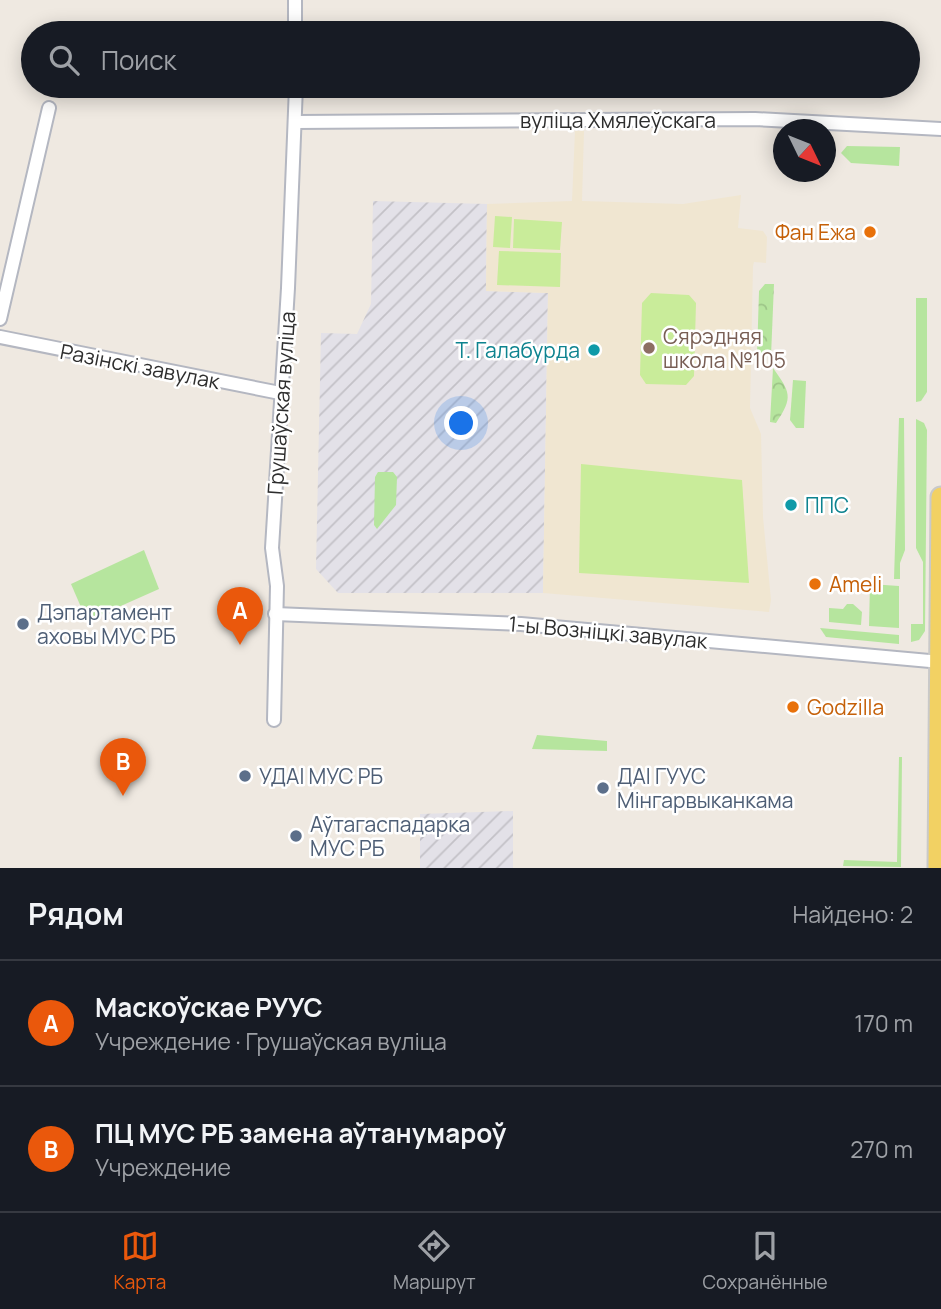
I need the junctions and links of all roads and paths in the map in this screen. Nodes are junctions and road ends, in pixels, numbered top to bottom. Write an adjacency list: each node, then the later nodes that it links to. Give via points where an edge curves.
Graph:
1 (295, 0): 2 (street)
2 (295, 21)
3 (296, 98): 5 (street, Грушаўская вуліца)
4 (49, 108): 7 (street)
5 (295, 122): 6 (street, вуліца Хмялеўскага, via 755,119); 9 (street, Грушаўская вуліца)
6 (941, 129)
7 (0, 319)
8 (0, 337): 9 (street, Разінскі завулак)
9 (280, 393): 11 (street, Грушаўская вуліца, via 271,559)
10 (941, 497): 12 (main road)
11 (275, 614): 12 (street, 1-ы Возніцкі завулак, via 521,624); 13 (street, Грушаўская вуліца)
12 (940, 662): 14 (main road)
13 (274, 720)
14 (938, 868)

